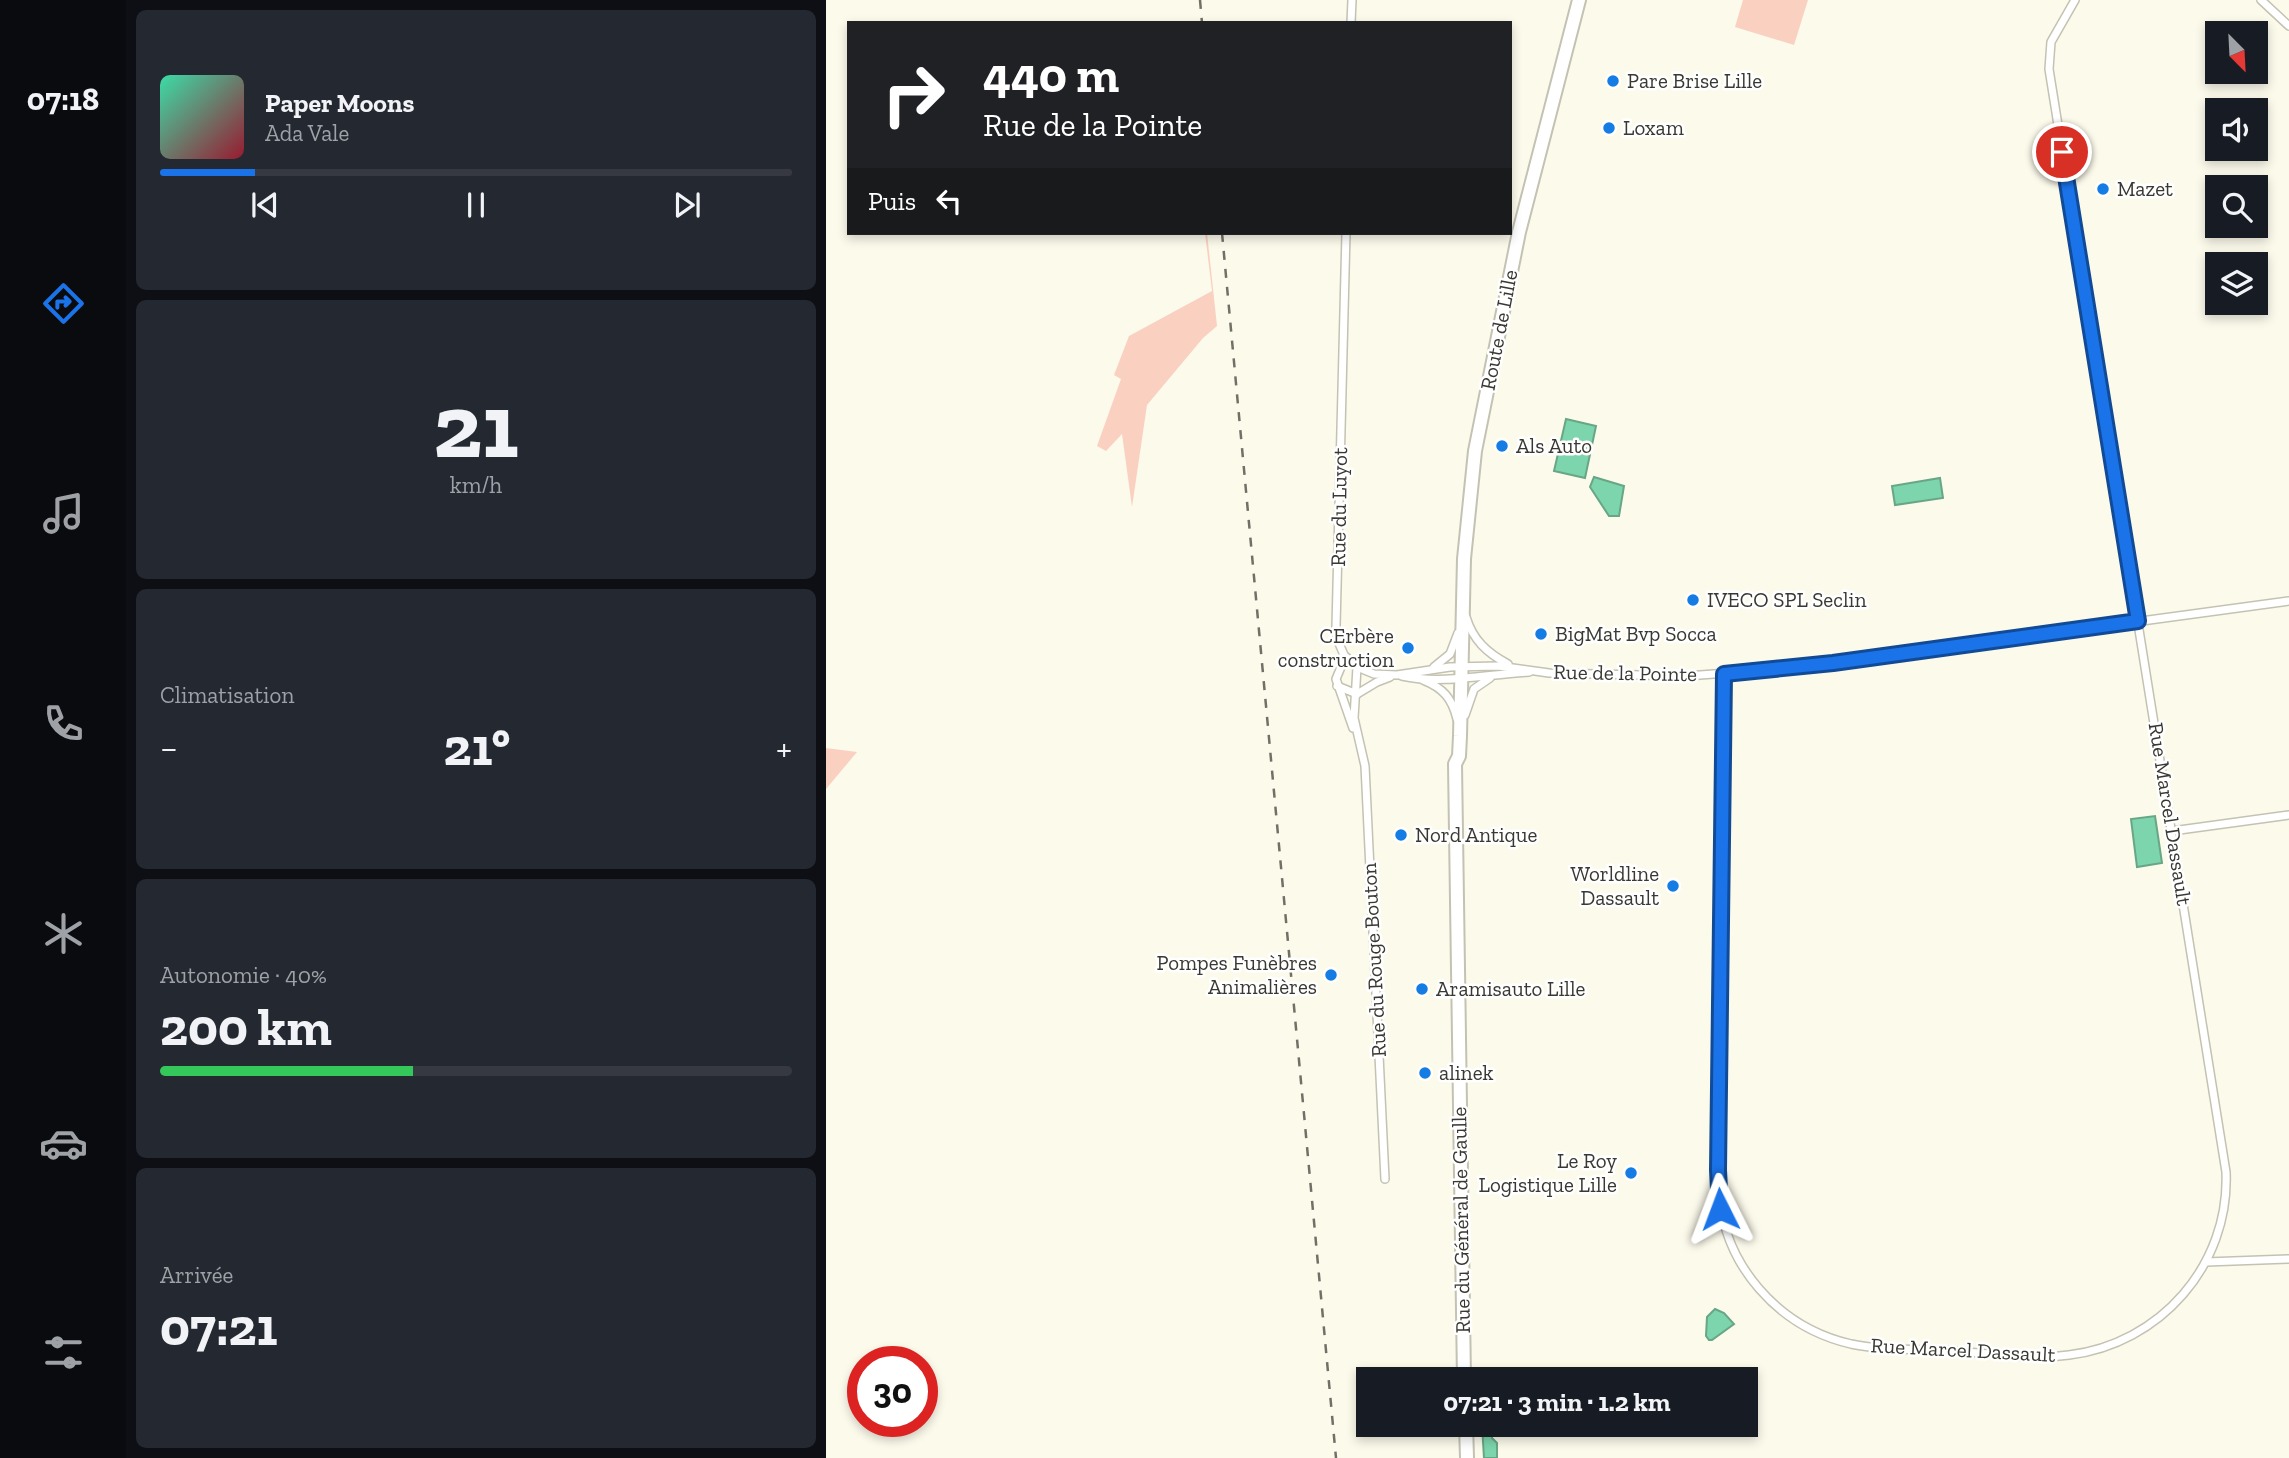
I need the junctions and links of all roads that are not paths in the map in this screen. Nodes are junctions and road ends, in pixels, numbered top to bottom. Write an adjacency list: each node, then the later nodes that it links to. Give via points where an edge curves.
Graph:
1 (1352, 0): 5 (street)
2 (1579, 0): 9 (main road, Route de Lille, via 1519,232 1488,387 1471,483)
3 (2075, 0): 10 (street, Rue Marcel Dassault, via 2051,41 2049,69)
4 (2260, 0): 6 (street)
5 (1352, 21)
6 (2289, 26)
7 (1346, 235): 11 (street, Rue du Luyot, via 1336,626 1339,646)
8 (2289, 601): 10 (street, Rue de la Pointe)
9 (1462, 604): 12 (street, via 1475,638 1486,651); 14 (street, via 1454,649); 15 (main road, Route de Lille)
10 (2138, 621): 18 (street, Rue de la Pointe); 26 (street, Rue Marcel Dassault)
11 (1348, 659): 13 (street, Rue du Luyot); 21 (street, via 1336,674)
12 (1511, 666): 15 (street, Rue de la Pointe); 16 (street, Rue de la Pointe)
13 (1357, 667): 19 (street, Rue du Luyot, via 1374,674); 22 (street, Rue du Rouge Bouton)
14 (1429, 670): 15 (street, Rue du Luyot); 19 (street, Rue du Luyot)
15 (1461, 672): 17 (street); 20 (street); 23 (main road, Rue du Général de Gaulle)
16 (1543, 672): 17 (street); 18 (street, Rue de la Pointe, via 1656,677)
17 (1503, 674): 23 (street, via 1474,689)
18 (1724, 674): 29 (street, Rue Marcel Dassault, via 1719,1190 1726,1234 1757,1287 1797,1322 1853,1344 2060,1356 2101,1348 2145,1328 2184,1293)
19 (1397, 675): 20 (street); 22 (street)
20 (1421, 679): 23 (street, via 1450,699)
21 (1337, 686): 22 (street); 24 (street, Rue du Rouge Bouton)
22 (1357, 694): 24 (street, Rue du Rouge Bouton, via 1354,713)
23 (1461, 736): 30 (main road, Rue du Général de Gaulle)
24 (1359, 741): 27 (street, Rue du Rouge Bouton, via 1365,766)
25 (2289, 815): 26 (street)
26 (2172, 831): 29 (street, Rue Marcel Dassault, via 2227,1172 2222,1221)
27 (1385, 1179)
28 (2289, 1259): 29 (street)
29 (2206, 1262)
30 (1464, 1367)
31 (1466, 1437): 32 (main road)
32 (1467, 1458)

